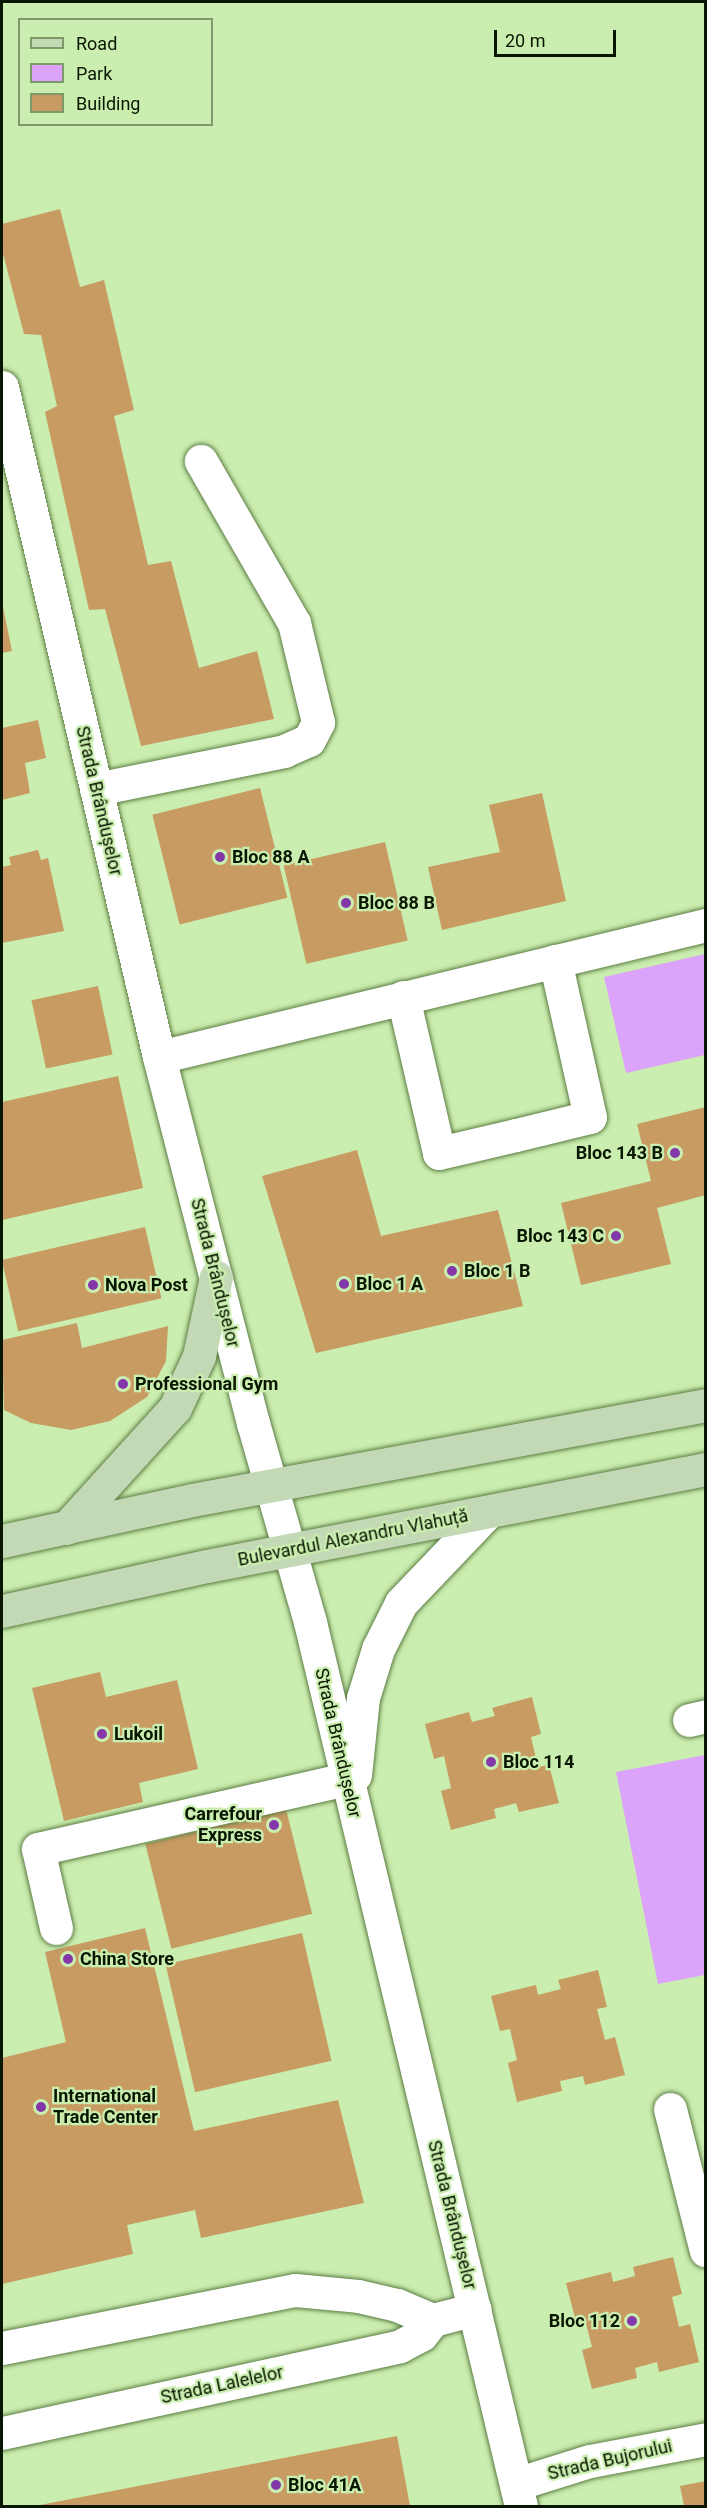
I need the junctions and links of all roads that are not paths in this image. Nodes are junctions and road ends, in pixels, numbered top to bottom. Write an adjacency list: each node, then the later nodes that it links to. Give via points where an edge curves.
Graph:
1 (2, 387): 3 (street, Strada Brândușelor)
2 (201, 461): 3 (street, via 294,623 318,722 309,740 284,752)
3 (96, 789): 7 (street, Strada Brândușelor)
4 (705, 924): 5 (street)
5 (555, 961): 6 (street); 6 (street, via 590,1117 579,1120 439,1153)
6 (403, 997): 7 (street)
7 (159, 1057): 8 (street, Strada Brândușelor)
8 (216, 1277): 11 (street, Strada Brândușelor); 13 (main road, via 199,1356 175,1408)
9 (705, 1405): 11 (main road)
10 (705, 1469): 12 (main road, Bulevardul Alexandru Vlahuță)
11 (271, 1486): 13 (main road); 15 (street, Strada Brândușelor)
12 (487, 1513): 15 (main road, Bulevardul Alexandru Vlahuță); 17 (street, via 401,1603 378,1649 363,1698)
13 (66, 1528): 14 (main road)
14 (2, 1541)
15 (292, 1550): 16 (main road, Bulevardul Alexandru Vlahuță); 17 (street, Strada Brândușelor)
16 (2, 1611)
17 (350, 1791): 18 (street, via 38,1849); 21 (street, Strada Brândușelor)
18 (56, 1928)
19 (670, 2109): 20 (street)
20 (705, 2251)
21 (475, 2309): 22 (street, Strada Lalelelor); 26 (street, Strada Brândușelor)
22 (433, 2320): 23 (street, via 397,2305 358,2296 295,2290); 24 (street, Strada Lalelelor, via 421,2335 400,2346)
23 (2, 2348)
24 (2, 2433)
25 (705, 2439): 26 (street, Strada Bujorului, via 590,2461)
26 (518, 2495)

